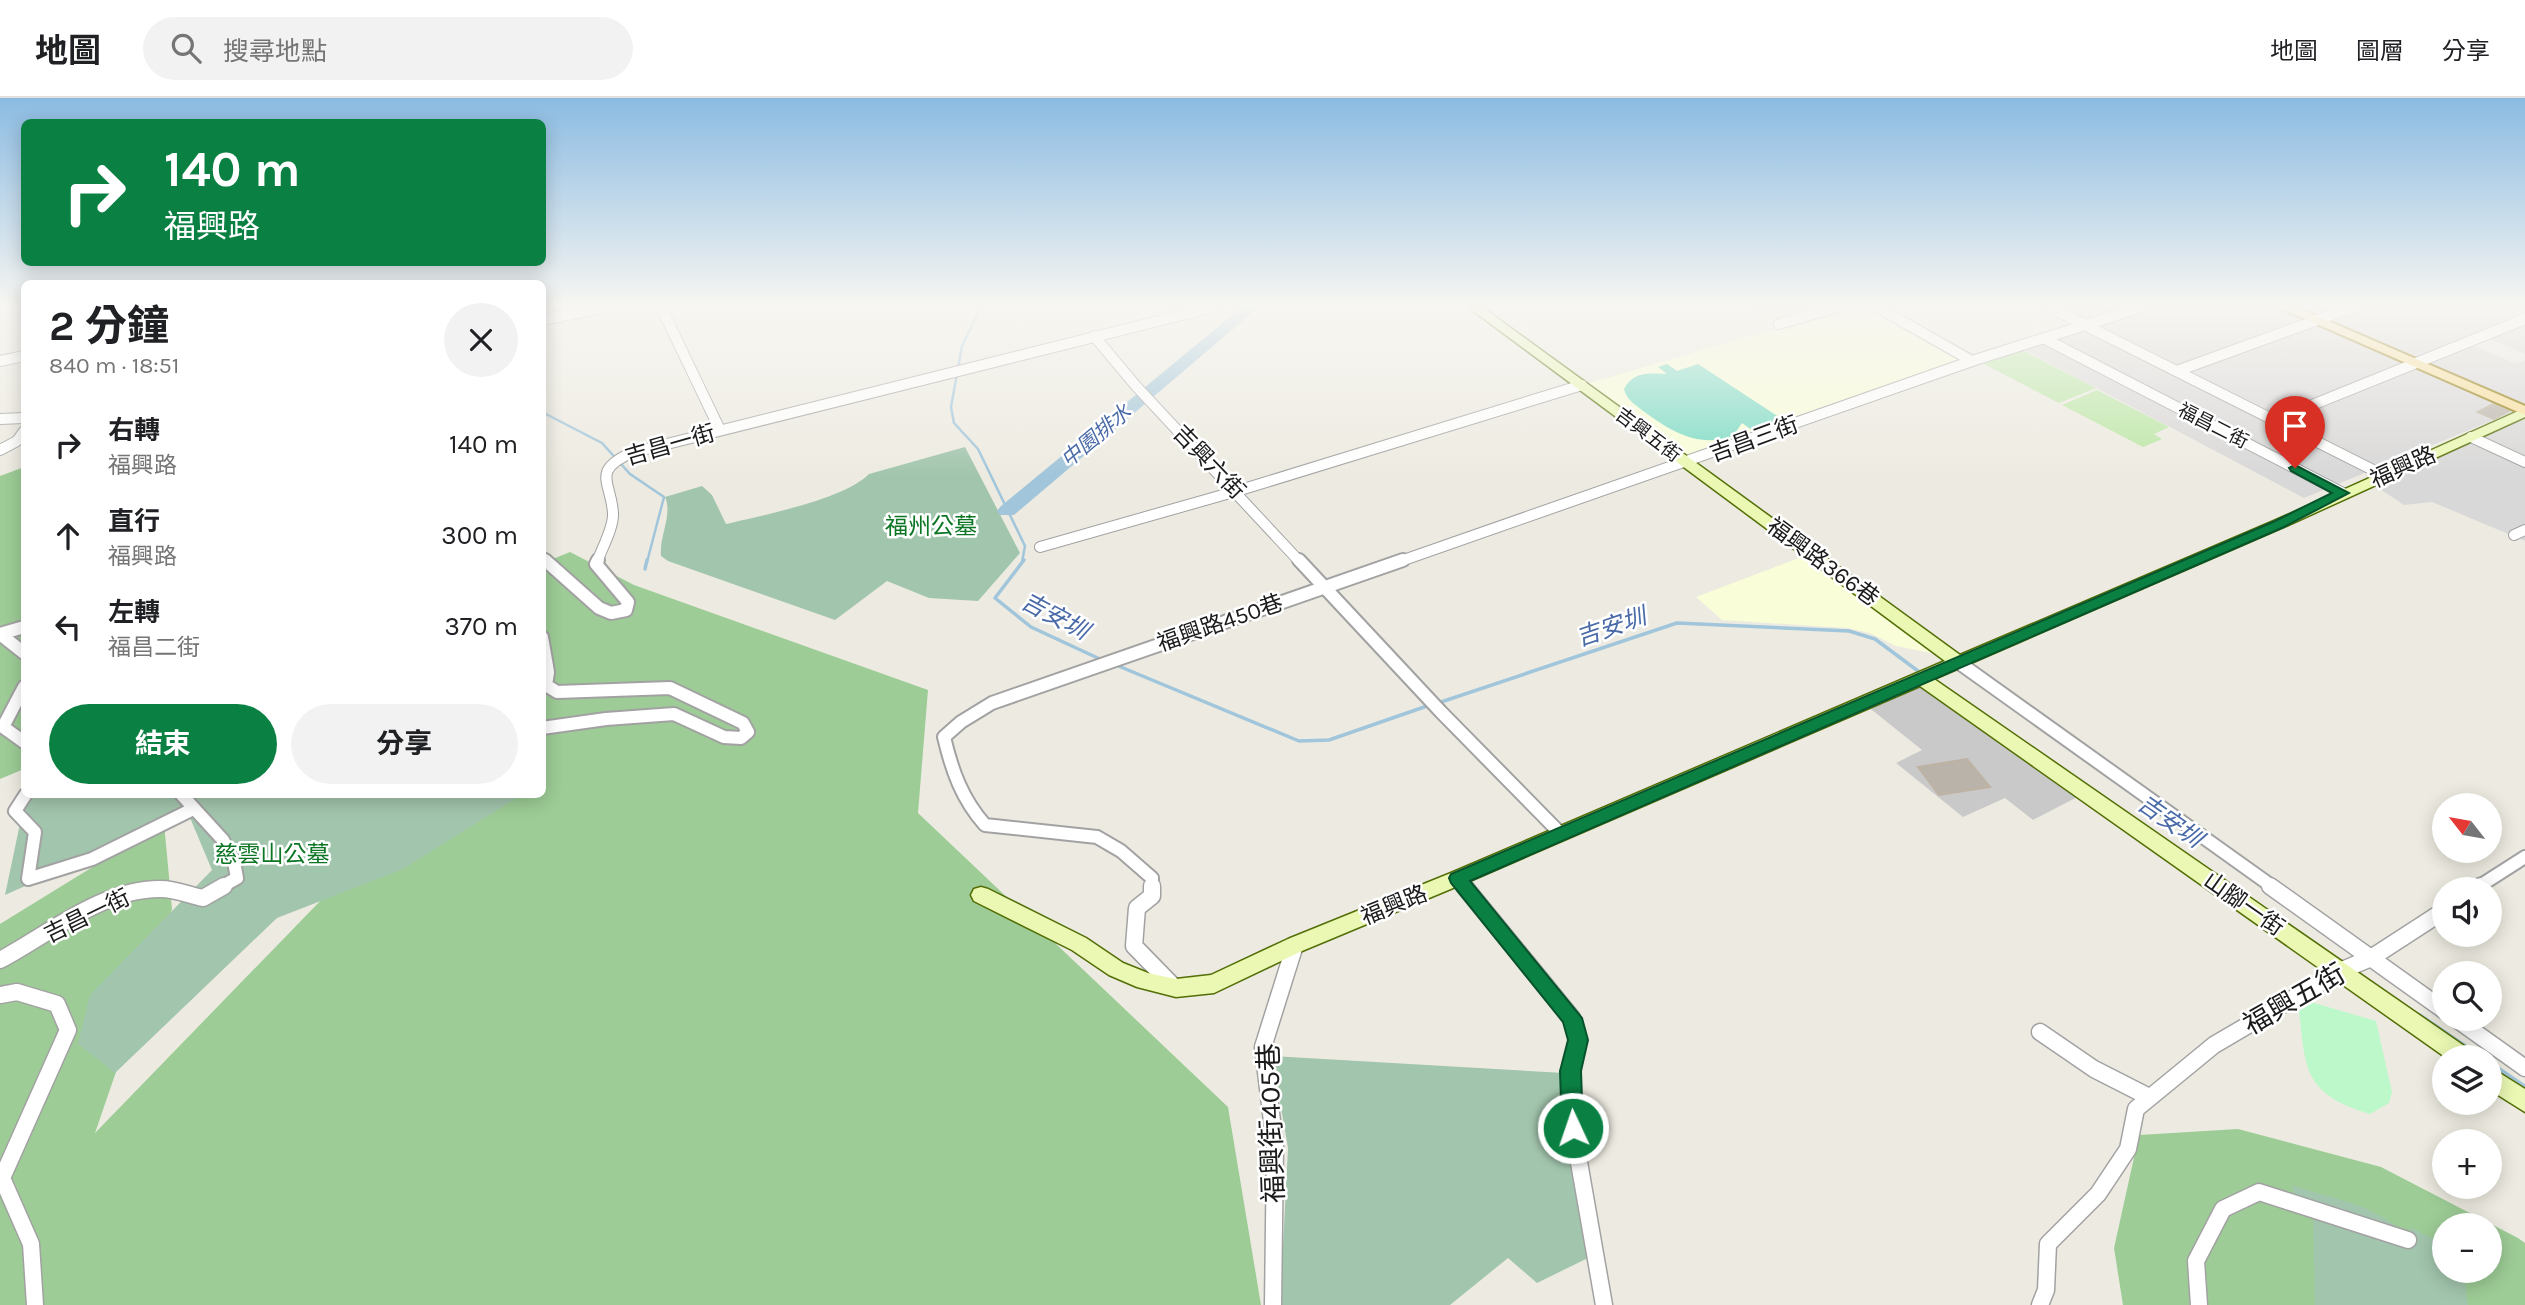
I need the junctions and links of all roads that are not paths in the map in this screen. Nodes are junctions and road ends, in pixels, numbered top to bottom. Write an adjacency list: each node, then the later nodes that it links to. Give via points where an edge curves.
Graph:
1 (688, 363): 19 (street)
2 (986, 363): 19 (street, 吉昌一街)
3 (1117, 363): 26 (street, 吉興六街)
4 (1552, 363): 13 (street, 吉興五街)
5 (1965, 363): 24 (street, 吉昌三街)
6 (2093, 363): 27 (street, 福昌二街)
7 (2161, 363): 12 (street)
8 (2198, 363): 12 (street)
9 (2416, 363): 18 (street)
10 (2422, 363): 14 (main road)
11 (2422, 363): 15 (main road)
12 (2177, 371): 18 (street)
13 (1582, 385): 24 (street, 吉興五街); 26 (street)
14 (2525, 405)
15 (2525, 412): 21 (street, 福興路)
16 (21, 418): 17 (street)
17 (0, 419)
18 (2275, 420): 25 (street)
19 (720, 430): 29 (street, 吉昌一街, via 631,453 613,461 608,470 607,491 614,515 596,564 628,603 626,610 611,613 599,608)
20 (21, 435): 22 (street)
21 (2471, 437): 23 (street); 25 (street, 福興路)
22 (0, 450)
23 (2525, 462)
24 (1686, 463): 30 (street, 吉昌三街); 35 (street, 福興路366巷)
25 (2385, 476): 27 (street, 福興路)
26 (1237, 491): 28 (street); 30 (street, 吉興六街)
27 (2343, 493): 35 (street, 福興路)
28 (1040, 547)
29 (546, 561)
30 (1326, 587): 45 (street, 吉興六街, via 1440,712); 54 (street, 福興路450巷, via 992,703 944,737 965,802 985,825 1097,837 1152,878 1152,897 1137,908 1134,946)
31 (21, 627): 32 (street)
32 (0, 634): 33 (street)
33 (21, 651)
34 (546, 660): 37 (street)
35 (1958, 662): 36 (street, 福興路); 53 (street)
36 (1927, 677): 45 (street, 福興路); 53 (street, 山腳一街)
37 (546, 685)
38 (546, 685): 40 (street, via 557,692 670,688 743,723 747,732 741,738 724,737 674,714)
39 (21, 693): 41 (street, via 3,727)
40 (546, 727)
41 (21, 740)
42 (23, 798): 44 (street, via 15,811 35,832 27,879 92,859)
43 (184, 798): 44 (street, 吉昌一街)
44 (194, 809): 52 (street, 吉昌一街, via 225,840 237,878 203,898 161,889 136,891)
45 (1560, 833): 48 (street, 福興路)
46 (2525, 857): 47 (street)
47 (2494, 877)
48 (1458, 878): 51 (street, 福興路); 67 (street, via 1572,1018 1578,1040 1570,1071 1573,1128)
49 (981, 895): 54 (street, 福興路, via 1079,944 1116,969)
50 (2432, 917): 53 (street, 福興五街)
51 (1295, 945): 54 (street, 福興路, via 1214,984); 66 (street, 福興街405巷, via 1263,1047 1275,1146)
52 (0, 960)
53 (2356, 964): 56 (street); 59 (street, 山腳一街); 62 (street, 福興五街, via 2214,1045)
54 (1175, 988)
55 (0, 995): 65 (street, via 18,992 57,1004 68,1030 2,1178 31,1244)
56 (2432, 1004)
57 (2473, 1031): 60 (street)
58 (2040, 1032): 62 (street, via 2094,1069)
59 (2448, 1045)
60 (2525, 1068)
61 (2502, 1086): 63 (street)
62 (2149, 1097): 68 (street, via 2136,1109 2128,1149 2098,1194 2048,1244 2046,1290)
63 (2525, 1102)
64 (2408, 1240): 69 (street, via 2259,1192 2223,1209 2196,1261)
65 (35, 1305)
66 (1273, 1305)
67 (1604, 1305)
68 (2040, 1305)
69 (2199, 1305)

